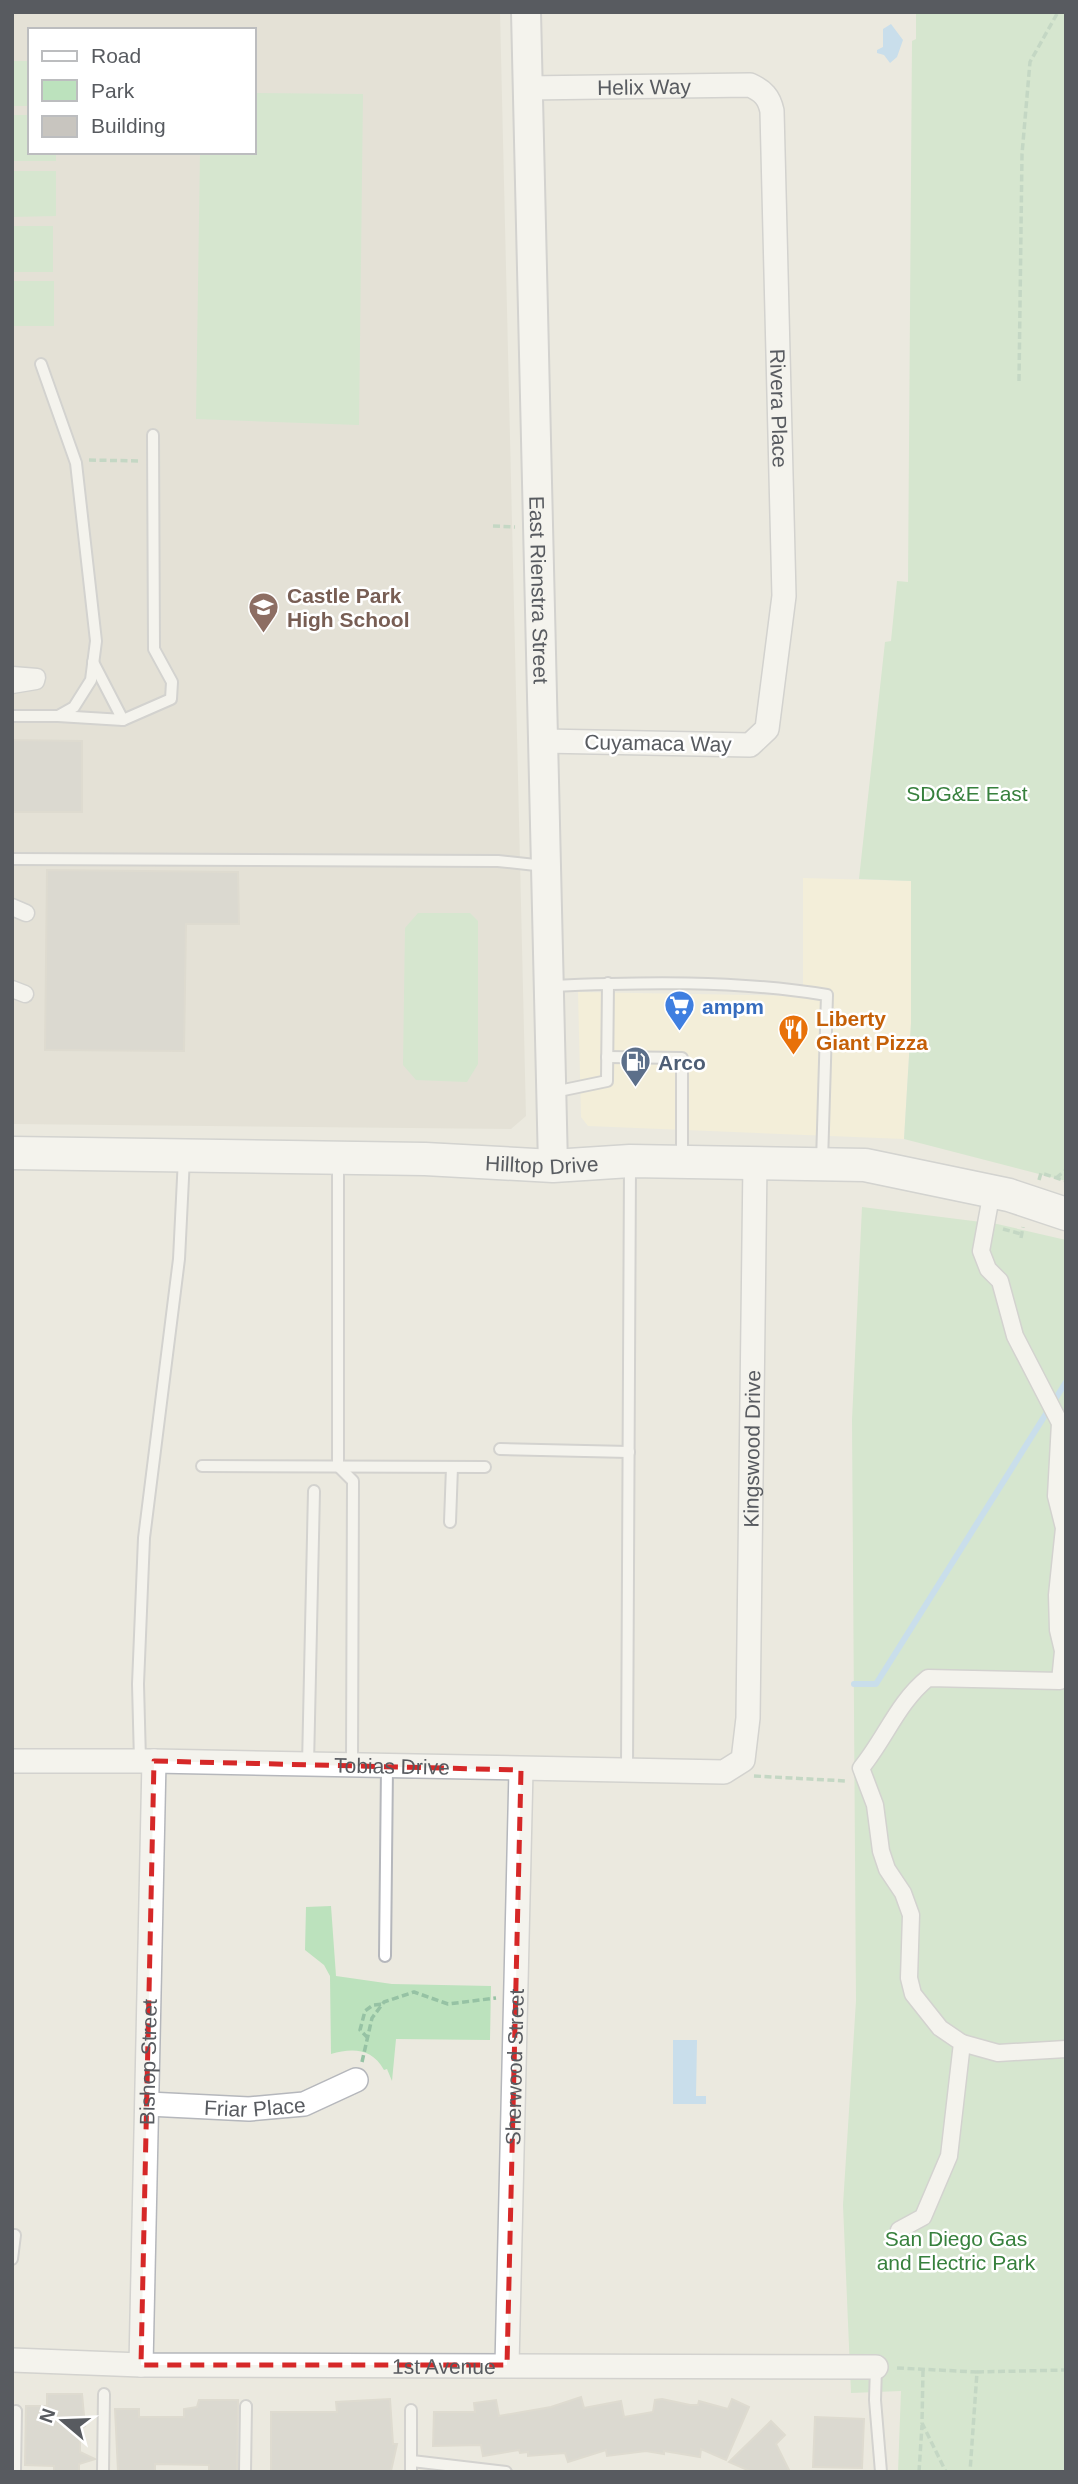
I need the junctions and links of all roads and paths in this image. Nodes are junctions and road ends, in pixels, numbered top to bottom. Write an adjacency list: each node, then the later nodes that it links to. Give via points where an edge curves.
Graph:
1 (526, 12): 3 (street, East Rienstra Street)
2 (1058, 12): 6 (path, via 1030,61 1022,154)
3 (527, 88): 4 (street, Helix Way, via 750,85); 17 (street, East Rienstra Street)
4 (760, 90): 16 (street, Rivera Place, via 770,100 772,111 784,596)
5 (41, 364): 10 (lane, via 76,463 96,641)
6 (1019, 381)
7 (153, 435): 15 (lane, via 154,649 172,682 171,699)
8 (90, 460): 9 (path)
9 (122, 461)
10 (93, 662): 14 (lane, via 92,680 74,707); 15 (lane)
11 (12, 675): 12 (street, via 37,677 37,681)
12 (12, 685)
13 (12, 716): 14 (lane)
14 (58, 716): 15 (lane)
15 (123, 720)
16 (767, 729): 17 (street, Cuyamaca Way, via 750,745)
17 (543, 741): 19 (street, East Rienstra Street)
18 (12, 859): 19 (lane, via 498,861)
19 (546, 866): 21 (street, East Rienstra Street)
20 (608, 983): 21 (lane); 22 (lane); 30 (lane, via 772,986 827,995)
21 (548, 986): 23 (street, East Rienstra Street)
22 (607, 1057): 23 (lane, via 607,1080); 28 (lane, via 682,1058)
23 (551, 1092): 31 (street, East Rienstra Street)
24 (12, 1153): 25 (main road, Hilltop Drive)
25 (184, 1156): 26 (main road, Hilltop Drive); 47 (lane, via 178,1259 144,1538 138,1684)
26 (338, 1158): 31 (main road, Hilltop Drive); 39 (lane)
27 (630, 1161): 28 (main road, Hilltop Drive); 31 (main road, Hilltop Drive); 37 (lane)
28 (682, 1161): 29 (main road, Hilltop Drive)
29 (755, 1162): 30 (main road, Hilltop Drive); 45 (street, Kingswood Drive)
30 (822, 1164): 34 (main road, Hilltop Drive, via 865,1165)
31 (553, 1166)
32 (1066, 1170): 33 (path)
33 (1056, 1178)
34 (992, 1191): 35 (main road, Hilltop Drive); 44 (street, via 981,1251 988,1269 1000,1281 1015,1336 1060,1423 1056,1496 1064,1528 1057,1595)
35 (1066, 1214)
36 (500, 1449): 37 (lane)
37 (629, 1451): 52 (lane)
38 (202, 1466): 39 (lane)
39 (338, 1466): 40 (lane); 49 (lane, via 352,1481)
40 (452, 1466): 41 (lane); 43 (lane)
41 (485, 1467)
42 (314, 1491): 48 (lane)
43 (450, 1522)
44 (1063, 1689): 54 (street, via 928,1678 910,1692 861,1769)
45 (748, 1735): 52 (street, Tobias Drive, via 743,1760 724,1772)
46 (12, 1761): 47 (street, Tobias Drive)
47 (147, 1761): 48 (street, Tobias Drive); 62 (street, Bishop Street)
48 (308, 1765): 49 (street, Tobias Drive)
49 (352, 1766): 50 (street, Tobias Drive)
50 (387, 1767): 51 (street, Tobias Drive); 55 (lane)
51 (521, 1770): 52 (street, Tobias Drive); 56 (street, Sherwood Street)
52 (627, 1771)
53 (759, 1777): 54 (path, via 847,1780)
54 (868, 1787): 59 (street, via 875,1805 880,1851 911,1915 909,1978 913,1994 940,2028)
55 (385, 1956)
56 (515, 1998): 57 (path, via 484,1997 448,2004 414,1992); 68 (street, Sherwood Street)
57 (383, 2004): 58 (path, via 372,2018); 58 (path, via 365,2011 361,2020 360,2030)
58 (368, 2038): 61 (path)
59 (962, 2043): 60 (street, via 998,2053); 63 (street, via 948,2156 923,2217)
60 (1066, 2049)
61 (356, 2080): 62 (street, Friar Place, via 304,2104 249,2109)
62 (148, 2104): 67 (street, Bishop Street)
63 (900, 2230)
64 (12, 2235): 65 (lane)
65 (12, 2259)
66 (12, 2360): 67 (street, 1st Avenue)
67 (141, 2365): 68 (street, 1st Avenue)
68 (507, 2365): 69 (street, 1st Avenue)
69 (876, 2367): 70 (path); 83 (lane)
70 (923, 2370): 72 (path); 77 (path)
71 (1066, 2370): 72 (path)
72 (977, 2372): 86 (path)
73 (104, 2394): 80 (lane)
74 (246, 2406): 81 (lane)
75 (411, 2410): 78 (lane)
76 (16, 2411): 79 (lane)
77 (922, 2423): 84 (path); 85 (path)
78 (412, 2466): 82 (lane)
79 (15, 2472)
80 (103, 2472)
81 (245, 2472)
82 (506, 2472)
83 (881, 2472)
84 (919, 2472)
85 (946, 2472)
86 (970, 2472)

